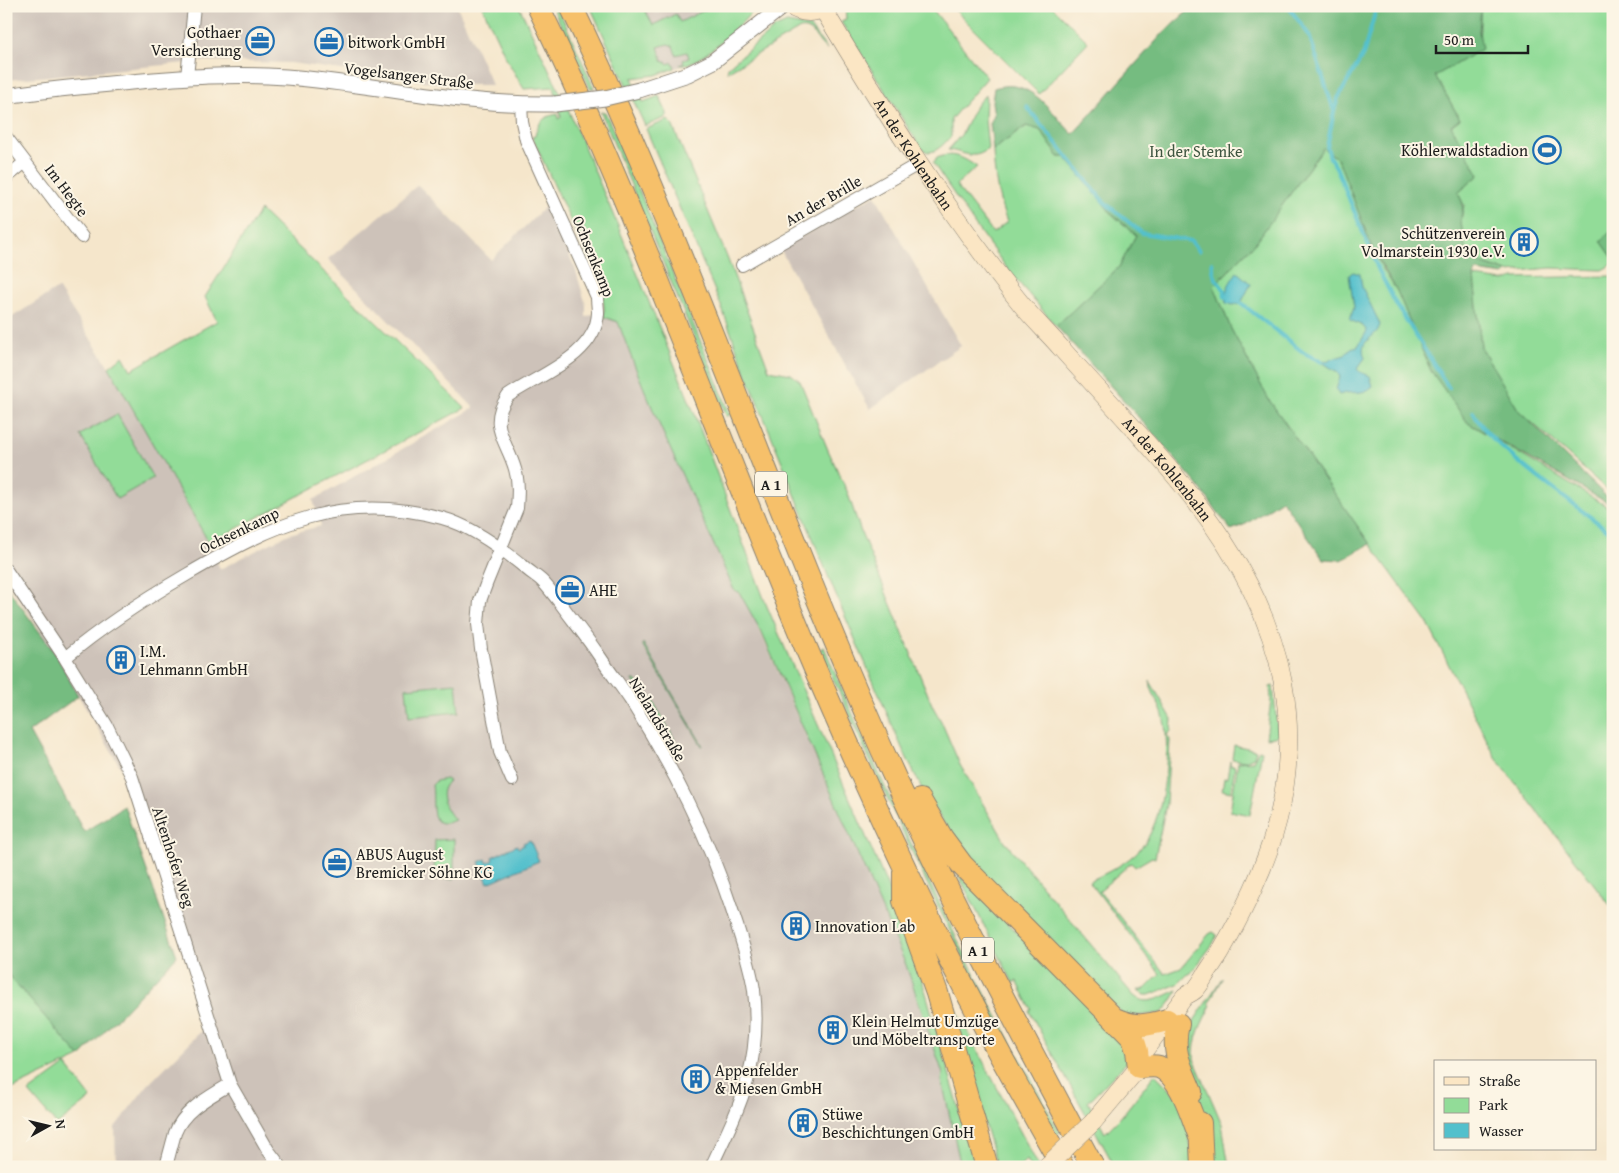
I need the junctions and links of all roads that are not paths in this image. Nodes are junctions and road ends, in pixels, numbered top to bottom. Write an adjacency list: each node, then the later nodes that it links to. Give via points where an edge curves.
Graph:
1 (194, 6): 7 (street)
2 (538, 6): 21 (highway, A 1, via 638,232 807,649)
3 (571, 6): 19 (highway, A 1, via 672,239)
4 (783, 6): 9 (street, Vogelsanger Straße, bridge, via 712,62 680,77 605,98)
5 (790, 6): 6 (main road, via 806,12)
6 (825, 8): 12 (main road, An der Kohlenbahn, via 839,38)
7 (188, 77): 8 (street, Vogelsanger Straße); 9 (street, Vogelsanger Straße, via 287,77)
8 (6, 96)
9 (521, 104): 16 (street, Ochsenkamp, via 526,140 597,298 598,314 586,343 572,357 515,391 502,403 499,431 515,468 518,490 517,508)
10 (6, 137): 11 (street, Im Hegte)
11 (25, 162): 13 (street, Im Hegte); 14 (street, Im Hegte)
12 (920, 163): 15 (street, An der Brille); 23 (main road, An der Kohlenbahn, via 982,255 1025,308 1192,496 1241,568 1274,642 1284,689 1288,741 1278,823 1262,868 1219,956 1195,990 1194,1001)
13 (6, 178)
14 (82, 237)
15 (742, 265)
16 (501, 548): 18 (street, Ochsenkamp, via 454,522 419,513 369,508 316,514 258,535 219,556 140,602); 20 (street, via 480,601 478,624 500,752); 29 (street, Nielandstraße, via 542,580 631,701 710,850 728,900 754,991 755,1046 747,1087)
17 (6, 570): 18 (street, Altenhofer Weg)
18 (66, 658): 25 (street, Altenhofer Weg, via 108,726 132,777)
19 (872, 727): 22 (highway, via 962,865); 33 (highway, A 1, via 945,885 1013,1020)
20 (512, 780)
21 (904, 865): 30 (highway, via 904,902 937,993); 32 (highway, A 1, via 990,1038)
22 (1116, 1019): 23 (highway, via 1135,1026); 24 (highway, via 1133,1038)
23 (1173, 1022): 24 (main road, An der Kohlenbahn, via 1151,1061); 26 (highway, via 1176,1055 1198,1112)
24 (1139, 1067): 26 (highway, via 1159,1067 1171,1077 1186,1098); 31 (main road, An der Kohlenbahn, bridge, via 1097,1117)
25 (230, 1084): 27 (street, via 184,1117 176,1131); 28 (street, Altenhofer Weg)
26 (1200, 1137): 34 (highway)
27 (166, 1167)
28 (281, 1167)
29 (711, 1167)
30 (987, 1167)
31 (1046, 1167)
32 (1063, 1167)
33 (1093, 1167)
34 (1202, 1167)

